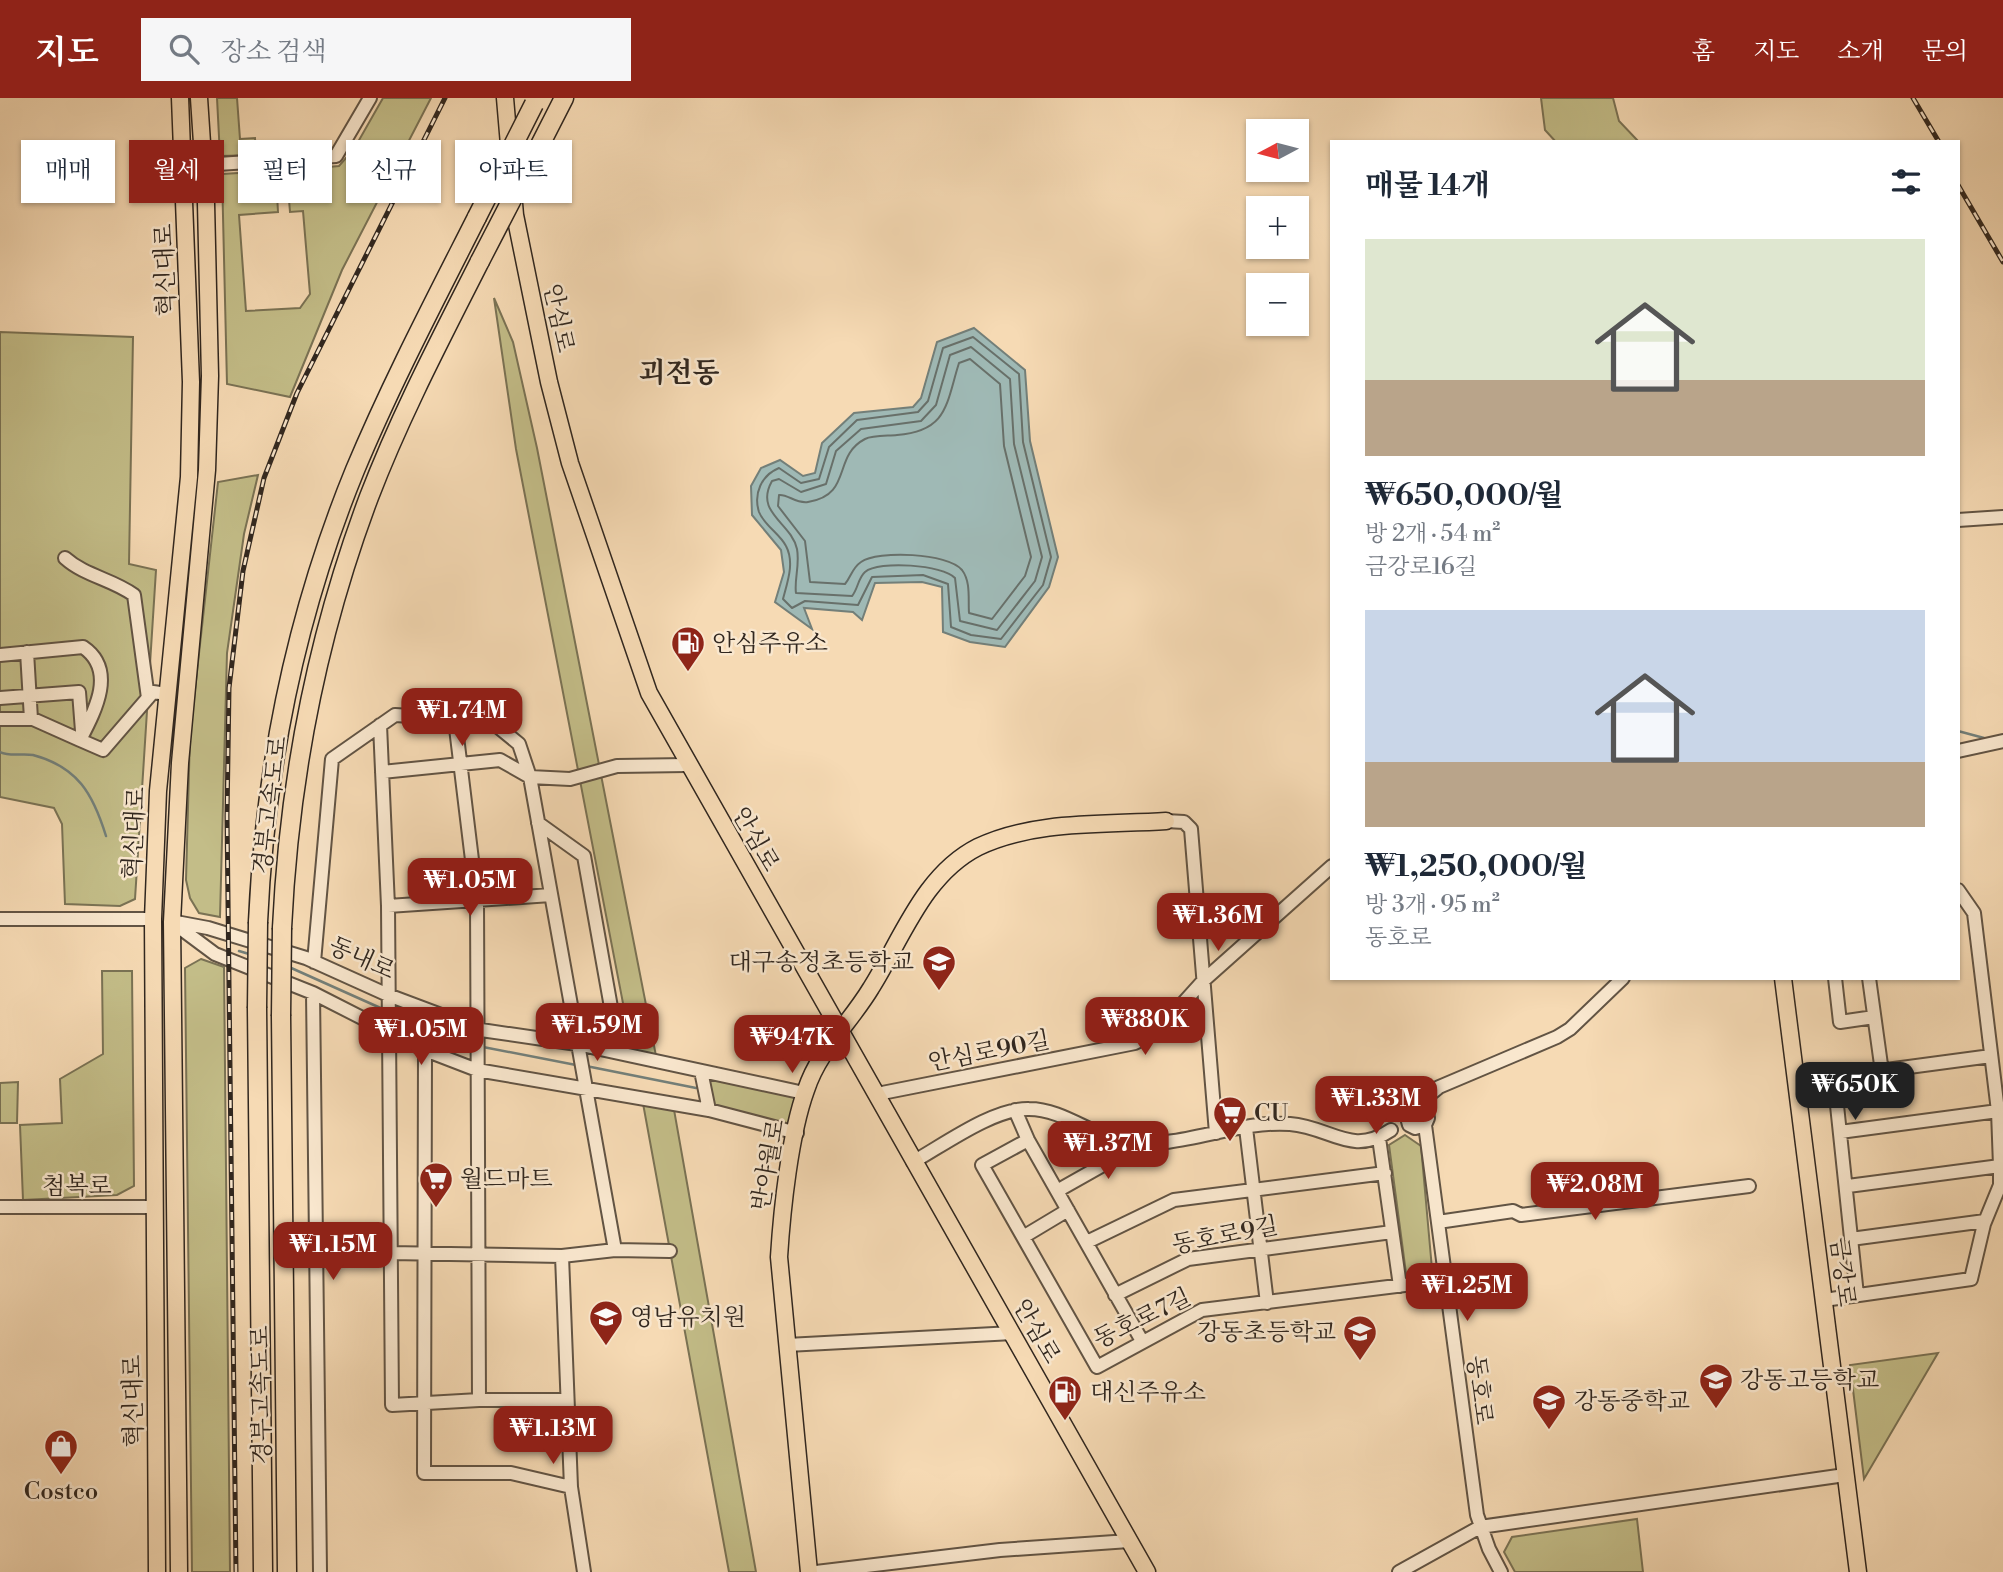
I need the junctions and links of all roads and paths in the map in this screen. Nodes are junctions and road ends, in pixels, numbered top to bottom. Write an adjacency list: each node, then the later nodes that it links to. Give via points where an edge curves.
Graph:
1 (180, 98): 15 (main road, 혁신대로, via 191,382 189,477)
2 (199, 98): 7 (main road)
3 (370, 98): 8 (street, via 336,156)
4 (505, 98): 27 (main road, 안심로, via 524,268 570,463 649,693)
5 (564, 98): 117 (highway, 경부고속도로, bridge, via 388,452 341,579 301,742 282,928)
6 (536, 101): 116 (highway, 경부고속도로, bridge, via 359,460 297,645 272,768 258,922 257,1008)
7 (202, 140)
8 (224, 164)
9 (204, 203): 39 (main road, via 210,376 207,470 180,763)
10 (2003, 517): 11 (street)
11 (1960, 520)
12 (65, 558): 18 (street, via 79,570 134,595)
13 (27, 652): 14 (street); 16 (street); 23 (street, via 83,648 103,669 102,685)
14 (0, 655)
15 (167, 694): 18 (street, via 153,692); 38 (main road, 혁신대로)
16 (30, 696): 17 (street); 20 (street); 23 (street, via 79,692)
17 (0, 698)
18 (148, 698): 23 (street, via 103,750)
19 (0, 719): 20 (street)
20 (31, 719): 23 (street)
21 (455, 720): 22 (street, via 395,715); 26 (street); 29 (street, via 491,721 519,744)
22 (380, 725): 28 (street); 40 (street, via 332,759)
23 (81, 737)
24 (2003, 741): 25 (street)
25 (1960, 751)
26 (460, 765): 28 (street); 29 (street, via 500,760); 35 (street)
27 (687, 765): 29 (street, via 617,766 570,779); 50 (main road, 안심로)
28 (382, 772): 36 (street)
29 (530, 777): 31 (street)
30 (1166, 821): 45 (street, via 1184,822 1191,829); 50 (main road, 반야월로, via 1028,831 969,853 951,865 923,898 870,991)
31 (538, 823): 34 (street); 54 (street, via 584,856)
32 (1330, 868): 45 (street, 안심로90길)
33 (1960, 893): 55 (street, via 1974,913)
34 (551, 895): 35 (street); 52 (street)
35 (477, 901): 36 (street); 49 (street)
36 (387, 905): 47 (street)
37 (0, 919): 38 (street, 동내로)
38 (153, 919): 39 (main road, 동내로); 83 (main road, 혁신대로)
39 (172, 922): 40 (street, 동내로, via 208,928); 46 (street, via 215,954); 115 (main road)
40 (314, 962): 47 (street, 동내로)
41 (1620, 980): 62 (street, via 1557,1037 1439,1087)
42 (1783, 980): 102 (main road, 금강로)
43 (1835, 980): 48 (street, via 1840,1022)
44 (1869, 980): 48 (street)
45 (1203, 981): 61 (street, 안심로90길, via 1158,1031 1135,1043); 71 (street)
46 (313, 993): 51 (street); 118 (street)
47 (388, 995): 49 (street, 동내로); 51 (street)
48 (1874, 1017): 58 (street)
49 (477, 1029): 52 (street, 동내로); 56 (street)
50 (839, 1029): 60 (main road, 반야월로); 61 (main road, 안심로)
51 (387, 1032): 53 (street); 94 (street)
52 (577, 1044): 54 (street, 동내로); 59 (street)
53 (425, 1051): 56 (street); 95 (street)
54 (619, 1052): 57 (street, 동내로)
55 (1991, 1056): 58 (street); 65 (street)
56 (477, 1070): 59 (street); 96 (street)
57 (701, 1071): 60 (street, 동내로); 63 (street)
58 (1882, 1072): 70 (street, via 1834,1077)
59 (585, 1089): 63 (street); 92 (street)
60 (804, 1093): 69 (main road, 반야월로)
61 (877, 1094): 75 (main road, 안심로)
62 (1423, 1100): 66 (street, via 1416,1102); 67 (street, 동호로, via 1427,1106)
63 (709, 1110): 69 (street)
64 (1015, 1110): 73 (street); 74 (street, via 1050,1112 1110,1138); 75 (street)
65 (1998, 1111): 70 (street); 76 (street)
66 (1407, 1120): 67 (street, via 1415,1128); 72 (street, via 1394,1122)
67 (1425, 1125): 86 (street, 동호로)
68 (1246, 1128): 71 (street); 72 (street, via 1291,1124 1350,1142); 80 (street)
69 (797, 1132): 106 (main road, 반야월로, via 779,1257)
70 (1840, 1132): 89 (street)
71 (1216, 1133): 74 (street)
72 (1380, 1138): 77 (street)
73 (1028, 1140): 81 (street); 88 (street, 동호로7길, via 982,1165)
74 (1143, 1143): 81 (street)
75 (913, 1162): 104 (main road, 안심로)
76 (2000, 1166): 79 (street); 85 (street, via 2000,1185)
77 (1385, 1173): 80 (street); 87 (street)
78 (1748, 1186): 86 (street)
79 (1848, 1186)
80 (1253, 1190): 90 (street, via 1174,1200); 91 (street)
81 (1057, 1191): 84 (street)
82 (0, 1207): 83 (street, 첨복로)
83 (153, 1207): 114 (main road, 혁신대로)
84 (1068, 1210): 88 (street); 90 (street)
85 (1985, 1221): 89 (street); 101 (street, via 1971,1279)
86 (1438, 1222): 98 (street, 동호로)
87 (1392, 1232): 91 (street, 동호로9길); 99 (street)
88 (1023, 1237): 105 (street, 동호로7길, via 1097,1367)
89 (1851, 1239): 101 (street)
90 (1087, 1242): 100 (street)
91 (1261, 1248): 100 (street, 동호로9길, via 1188,1259); 103 (street)
92 (615, 1250): 93 (street); 97 (street)
93 (670, 1251)
94 (390, 1253): 95 (street); 109 (street, via 392,1405)
95 (425, 1254): 96 (street); 109 (street)
96 (478, 1254): 97 (street); 107 (street)
97 (562, 1256): 108 (street)
98 (1444, 1280): 99 (street, 동호로7길); 112 (street, 동호로)
99 (1400, 1286): 103 (street, 동호로7길)
100 (1115, 1295): 105 (street)
101 (1857, 1295): 102 (street)
102 (1824, 1300): 110 (main road, 금강로)
103 (1267, 1303): 105 (street, 동호로7길, via 1202,1310)
104 (1013, 1333): 106 (street); 113 (main road, 안심로)
105 (1142, 1341)
106 (787, 1345): 120 (main road, 반야월로)
107 (479, 1400): 108 (street); 109 (street)
108 (565, 1400): 111 (street)
109 (424, 1404): 111 (street, via 424,1473 511,1473)
110 (1846, 1475): 112 (street); 125 (main road, 금강로)
111 (571, 1487): 119 (street)
112 (1480, 1527): 123 (street); 124 (street, 동호로)
113 (1129, 1541): 121 (street, via 1000,1550); 122 (main road, 안심로)
114 (157, 1572)
115 (179, 1572)
116 (263, 1572)
117 (287, 1572)
118 (320, 1572)
119 (584, 1572)
120 (809, 1572)
121 (816, 1572)
122 (1147, 1572)
123 (1399, 1572)
124 (1501, 1572)
125 (1858, 1572)

